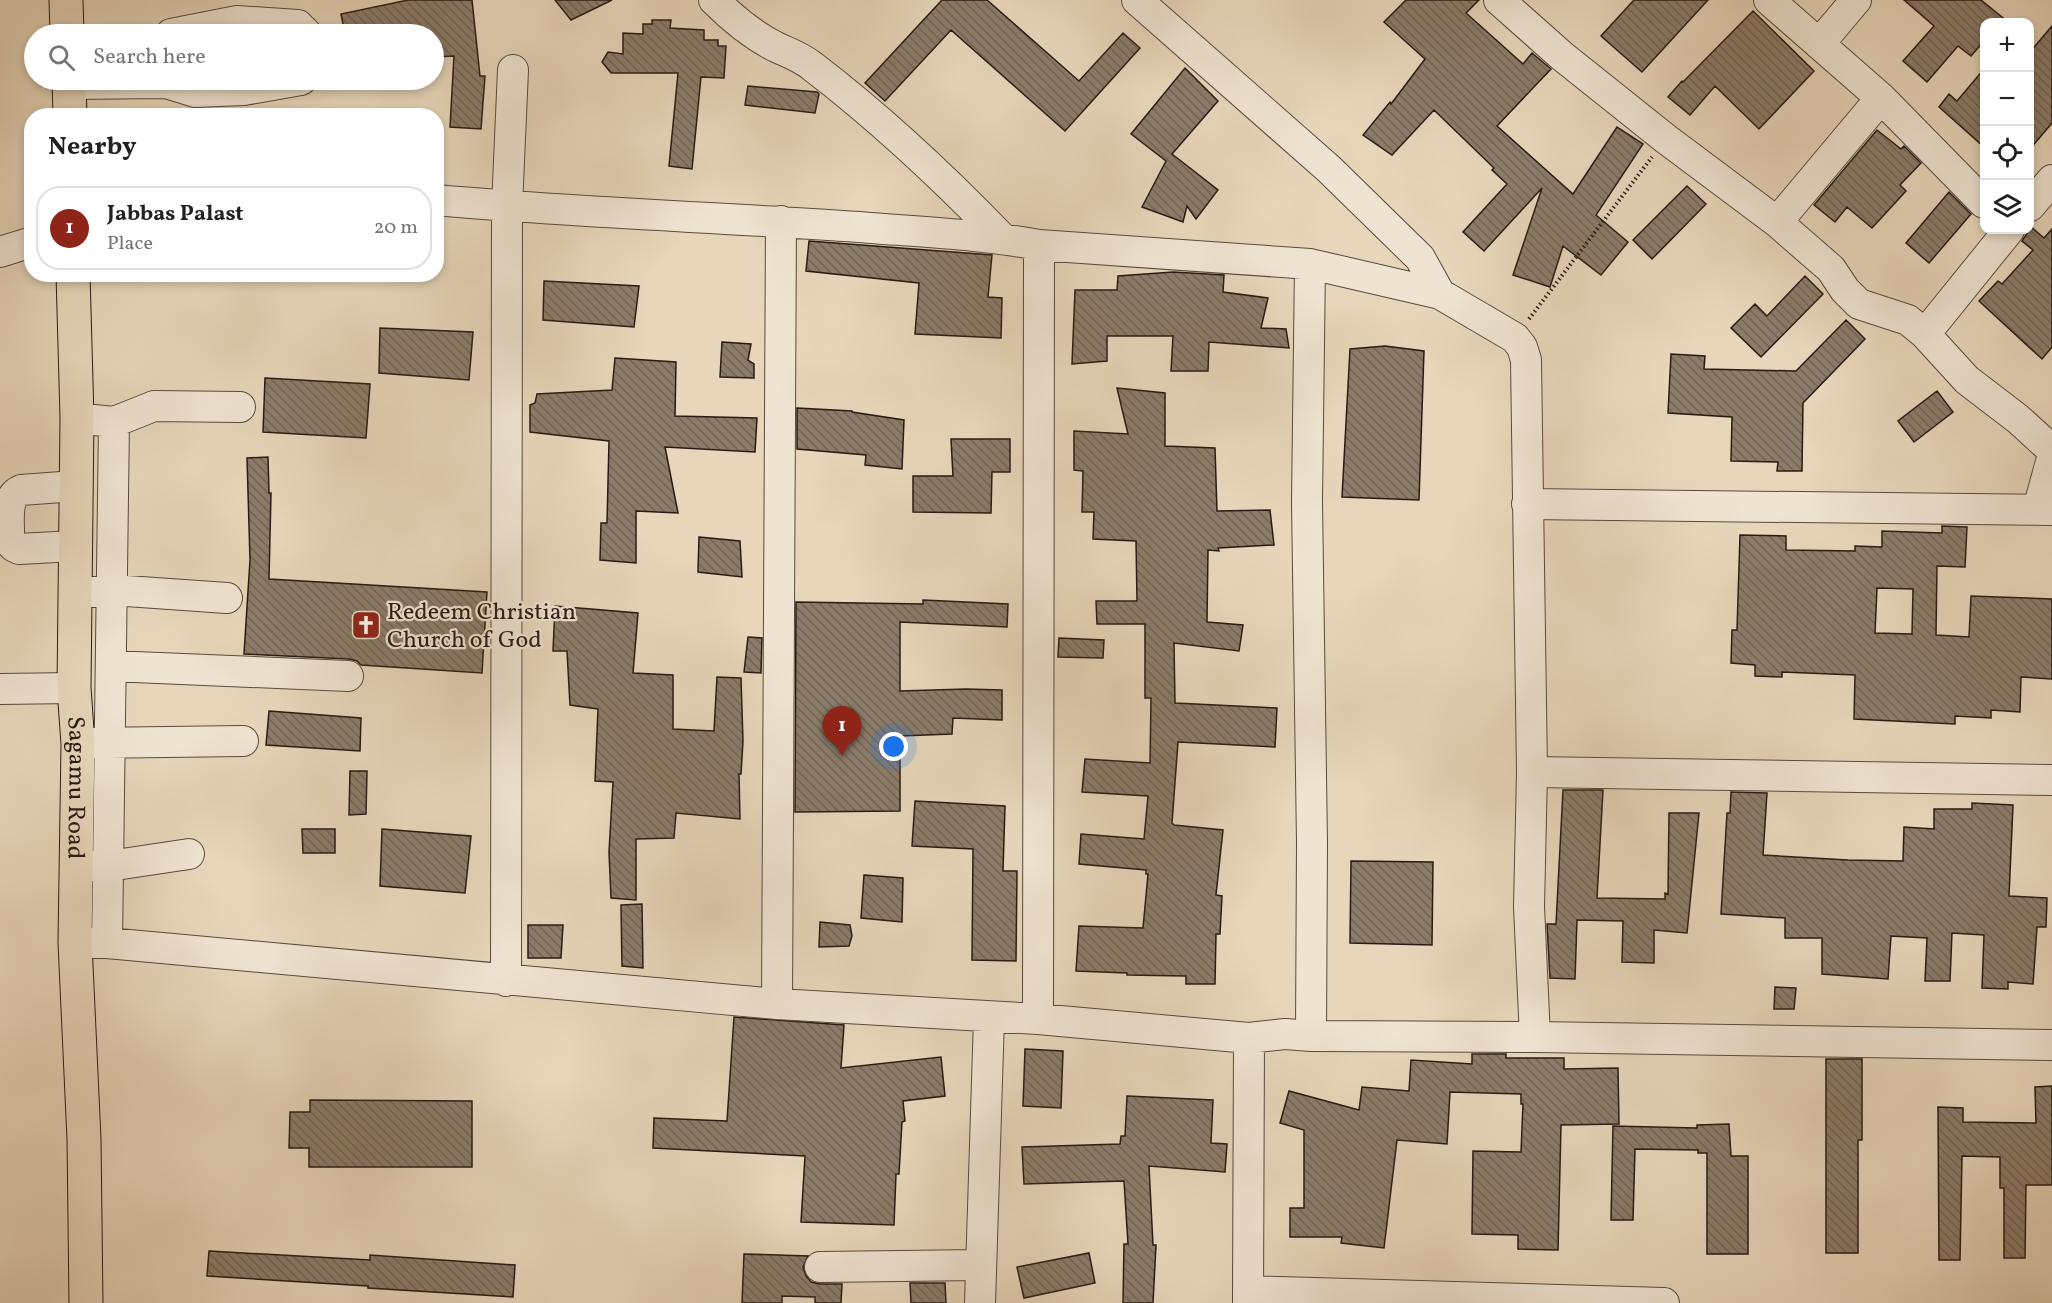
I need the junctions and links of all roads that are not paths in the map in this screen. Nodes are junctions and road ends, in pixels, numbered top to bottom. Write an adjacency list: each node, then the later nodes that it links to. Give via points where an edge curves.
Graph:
1 (66, 0): 7 (highway)
2 (714, 0): 23 (street, via 752,31 802,58 842,88 945,178)
3 (1137, 0): 29 (street, via 1329,169 1420,258)
4 (1499, 0): 21 (street, via 1562,56)
5 (1768, 0): 8 (street)
6 (1856, 0): 8 (street)
7 (67, 24)
8 (1819, 44): 14 (street)
9 (513, 70): 19 (street)
10 (94, 90): 13 (street)
11 (190, 90): 12 (street)
12 (209, 90)
13 (70, 93)
14 (1881, 98): 16 (street); 21 (street)
15 (2052, 180): 18 (street)
16 (1980, 199)
17 (444, 201): 19 (street)
18 (2034, 201)
19 (507, 207): 20 (street); 57 (street)
20 (781, 221): 23 (street); 58 (street)
21 (1777, 222): 30 (street, via 1831,269 1859,304 1908,320)
22 (2006, 234): 30 (street)
23 (1002, 238): 25 (street)
24 (24, 244): 26 (street)
25 (1039, 245): 27 (street); 60 (street)
26 (0, 252)
27 (1310, 264): 29 (street); 61 (street, via 1307,512)
28 (73, 282): 32 (highway, Sagamu Road)
29 (1440, 294): 37 (street, via 1515,338 1522,347 1526,360)
30 (1925, 334): 34 (street, via 1967,380)
31 (240, 407): 33 (street, via 154,406)
32 (76, 418): 33 (street); 36 (highway, Sagamu Road)
33 (114, 422): 40 (street)
34 (2052, 450)
35 (2052, 458): 38 (street)
36 (75, 486): 39 (highway, Sagamu Road); 39 (street, via 14,493 10,499 9,540 19,549)
37 (1527, 504): 38 (street); 50 (street)
38 (2045, 509)
39 (74, 546): 41 (highway, Sagamu Road)
40 (112, 590): 41 (street); 42 (street); 43 (street)
41 (75, 593): 45 (highway, Sagamu Road)
42 (227, 598)
43 (111, 666): 44 (street); 48 (street)
44 (348, 676)
45 (74, 688): 46 (street); 49 (highway, Sagamu Road)
46 (0, 689)
47 (243, 741): 48 (street)
48 (110, 742): 49 (street); 54 (street)
49 (78, 744): 53 (highway, Sagamu Road)
50 (1533, 772): 51 (street); 62 (street, via 1529,907)
51 (2052, 780)
52 (189, 854): 54 (street)
53 (75, 865): 54 (street); 55 (highway, Sagamu Road)
54 (108, 866): 56 (street)
55 (75, 943): 56 (street); 68 (highway, Sagamu Road, via 84,1139)
56 (107, 943): 57 (street)
57 (506, 981): 58 (street)
58 (777, 1004): 59 (street)
59 (989, 1018): 60 (street); 65 (street)
60 (1038, 1019): 63 (street)
61 (1311, 1036): 62 (street); 63 (street)
62 (1535, 1037): 64 (street)
63 (1249, 1038): 67 (street)
64 (2052, 1046)
65 (980, 1265): 66 (street); 69 (street)
66 (820, 1267)
67 (1248, 1297): 70 (street)
68 (86, 1303)
69 (980, 1303)
70 (1664, 1303)

